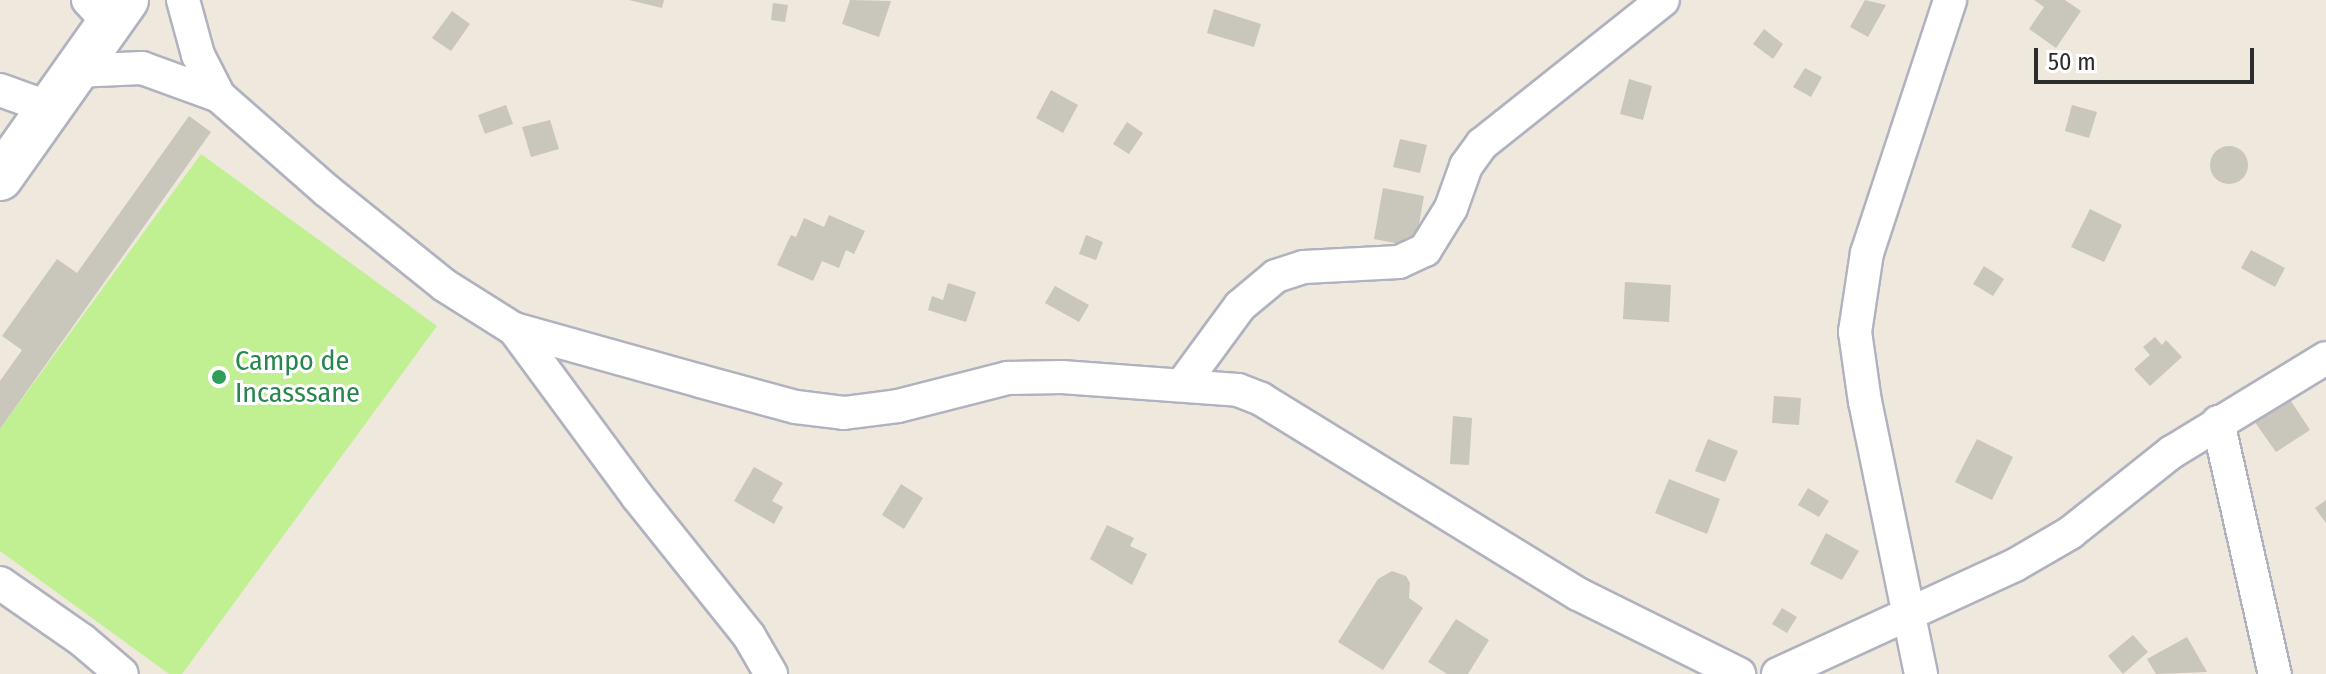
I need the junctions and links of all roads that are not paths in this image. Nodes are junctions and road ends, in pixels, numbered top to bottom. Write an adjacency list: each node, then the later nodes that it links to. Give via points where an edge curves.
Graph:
1 (183, 0): 7 (street, via 198,55)
2 (1663, 0): 12 (street, via 1482,144 1425,250 1399,262 1304,267 1276,276 1240,306)
3 (1950, 0): 15 (street, via 1867,253 1855,332)
4 (108, 8): 5 (street)
5 (75, 71): 7 (street, via 142,68); 8 (street)
6 (0, 90): 8 (street)
7 (219, 96): 10 (street, via 444,285)
8 (50, 108): 9 (street)
9 (0, 178)
10 (514, 329): 12 (street, via 796,407 844,413 898,406 1008,378); 17 (street, via 749,636)
11 (2326, 358): 13 (street)
12 (1182, 385): 18 (street, via 1238,390 1261,399 1578,594)
13 (2218, 422): 15 (street, via 2070,533 2015,565); 21 (street)
14 (0, 583): 16 (street)
15 (1906, 615): 19 (street); 20 (street)
16 (122, 674)
17 (771, 674)
18 (1739, 674)
19 (1778, 674)
20 (1921, 674)
21 (2275, 674)

